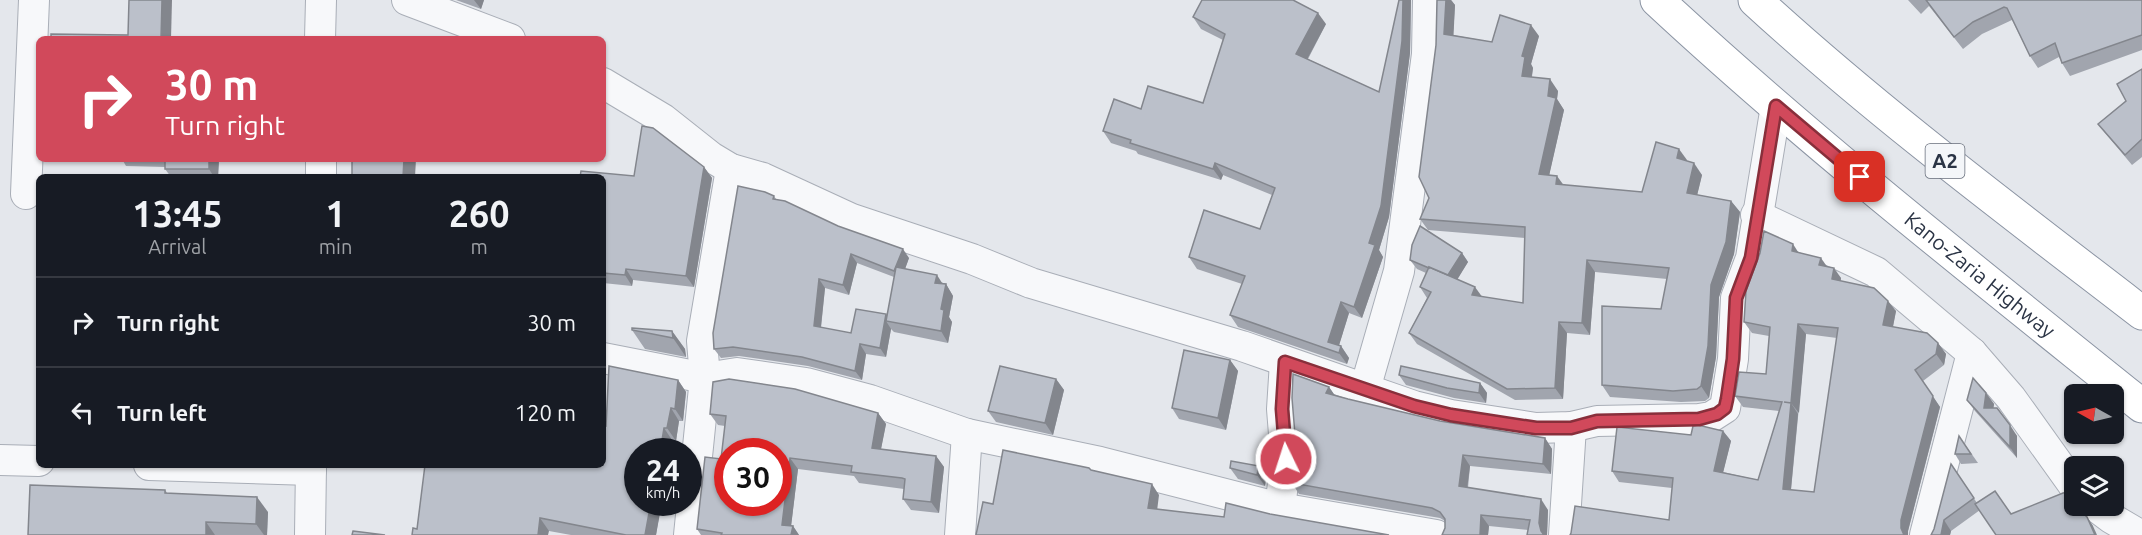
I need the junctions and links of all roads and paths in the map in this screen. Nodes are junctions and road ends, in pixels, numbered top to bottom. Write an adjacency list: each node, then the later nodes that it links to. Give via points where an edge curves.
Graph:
1 (34, 0): 12 (street)
2 (321, 0): 7 (street)
3 (407, 0): 8 (street)
4 (1428, 0): 19 (street, via 1426,54 1398,271)
5 (1657, 0): 10 (highway, Kano-Zaria Highway)
6 (1755, 0): 14 (highway, A2, via 1820,60)
7 (320, 36)
8 (502, 36)
9 (606, 86): 11 (street, via 663,119)
10 (1776, 106): 13 (street); 20 (highway, Kano-Zaria Highway)
11 (731, 169): 17 (street, via 763,178 852,219 1031,283); 18 (street, via 702,341)
12 (22, 194)
13 (1756, 215): 15 (street, via 1876,272); 21 (street, via 1751,258 1736,298 1733,359 1725,408 1699,419 1597,421)
14 (2142, 313)
15 (1972, 353): 26 (street, via 2011,398); 35 (street)
16 (606, 359): 18 (street)
17 (1285, 362): 19 (street); 27 (street, via 1282,409 1286,459)
18 (705, 378): 22 (street, via 737,373 806,383 870,400); 31 (street)
19 (1365, 389): 21 (street, via 1451,415 1536,428)
20 (2142, 406)
21 (1571, 428): 34 (street)
22 (967, 434): 27 (street, via 1100,462); 32 (street)
23 (0, 460): 24 (street)
24 (36, 461)
25 (311, 468): 30 (street)
26 (2064, 472)
27 (1280, 508): 29 (street)
28 (2108, 516): 36 (street)
29 (1333, 526): 33 (street)
30 (310, 535)
31 (689, 535)
32 (960, 535)
33 (1436, 535)
34 (1564, 535)
35 (1924, 535)
36 (2140, 535)

